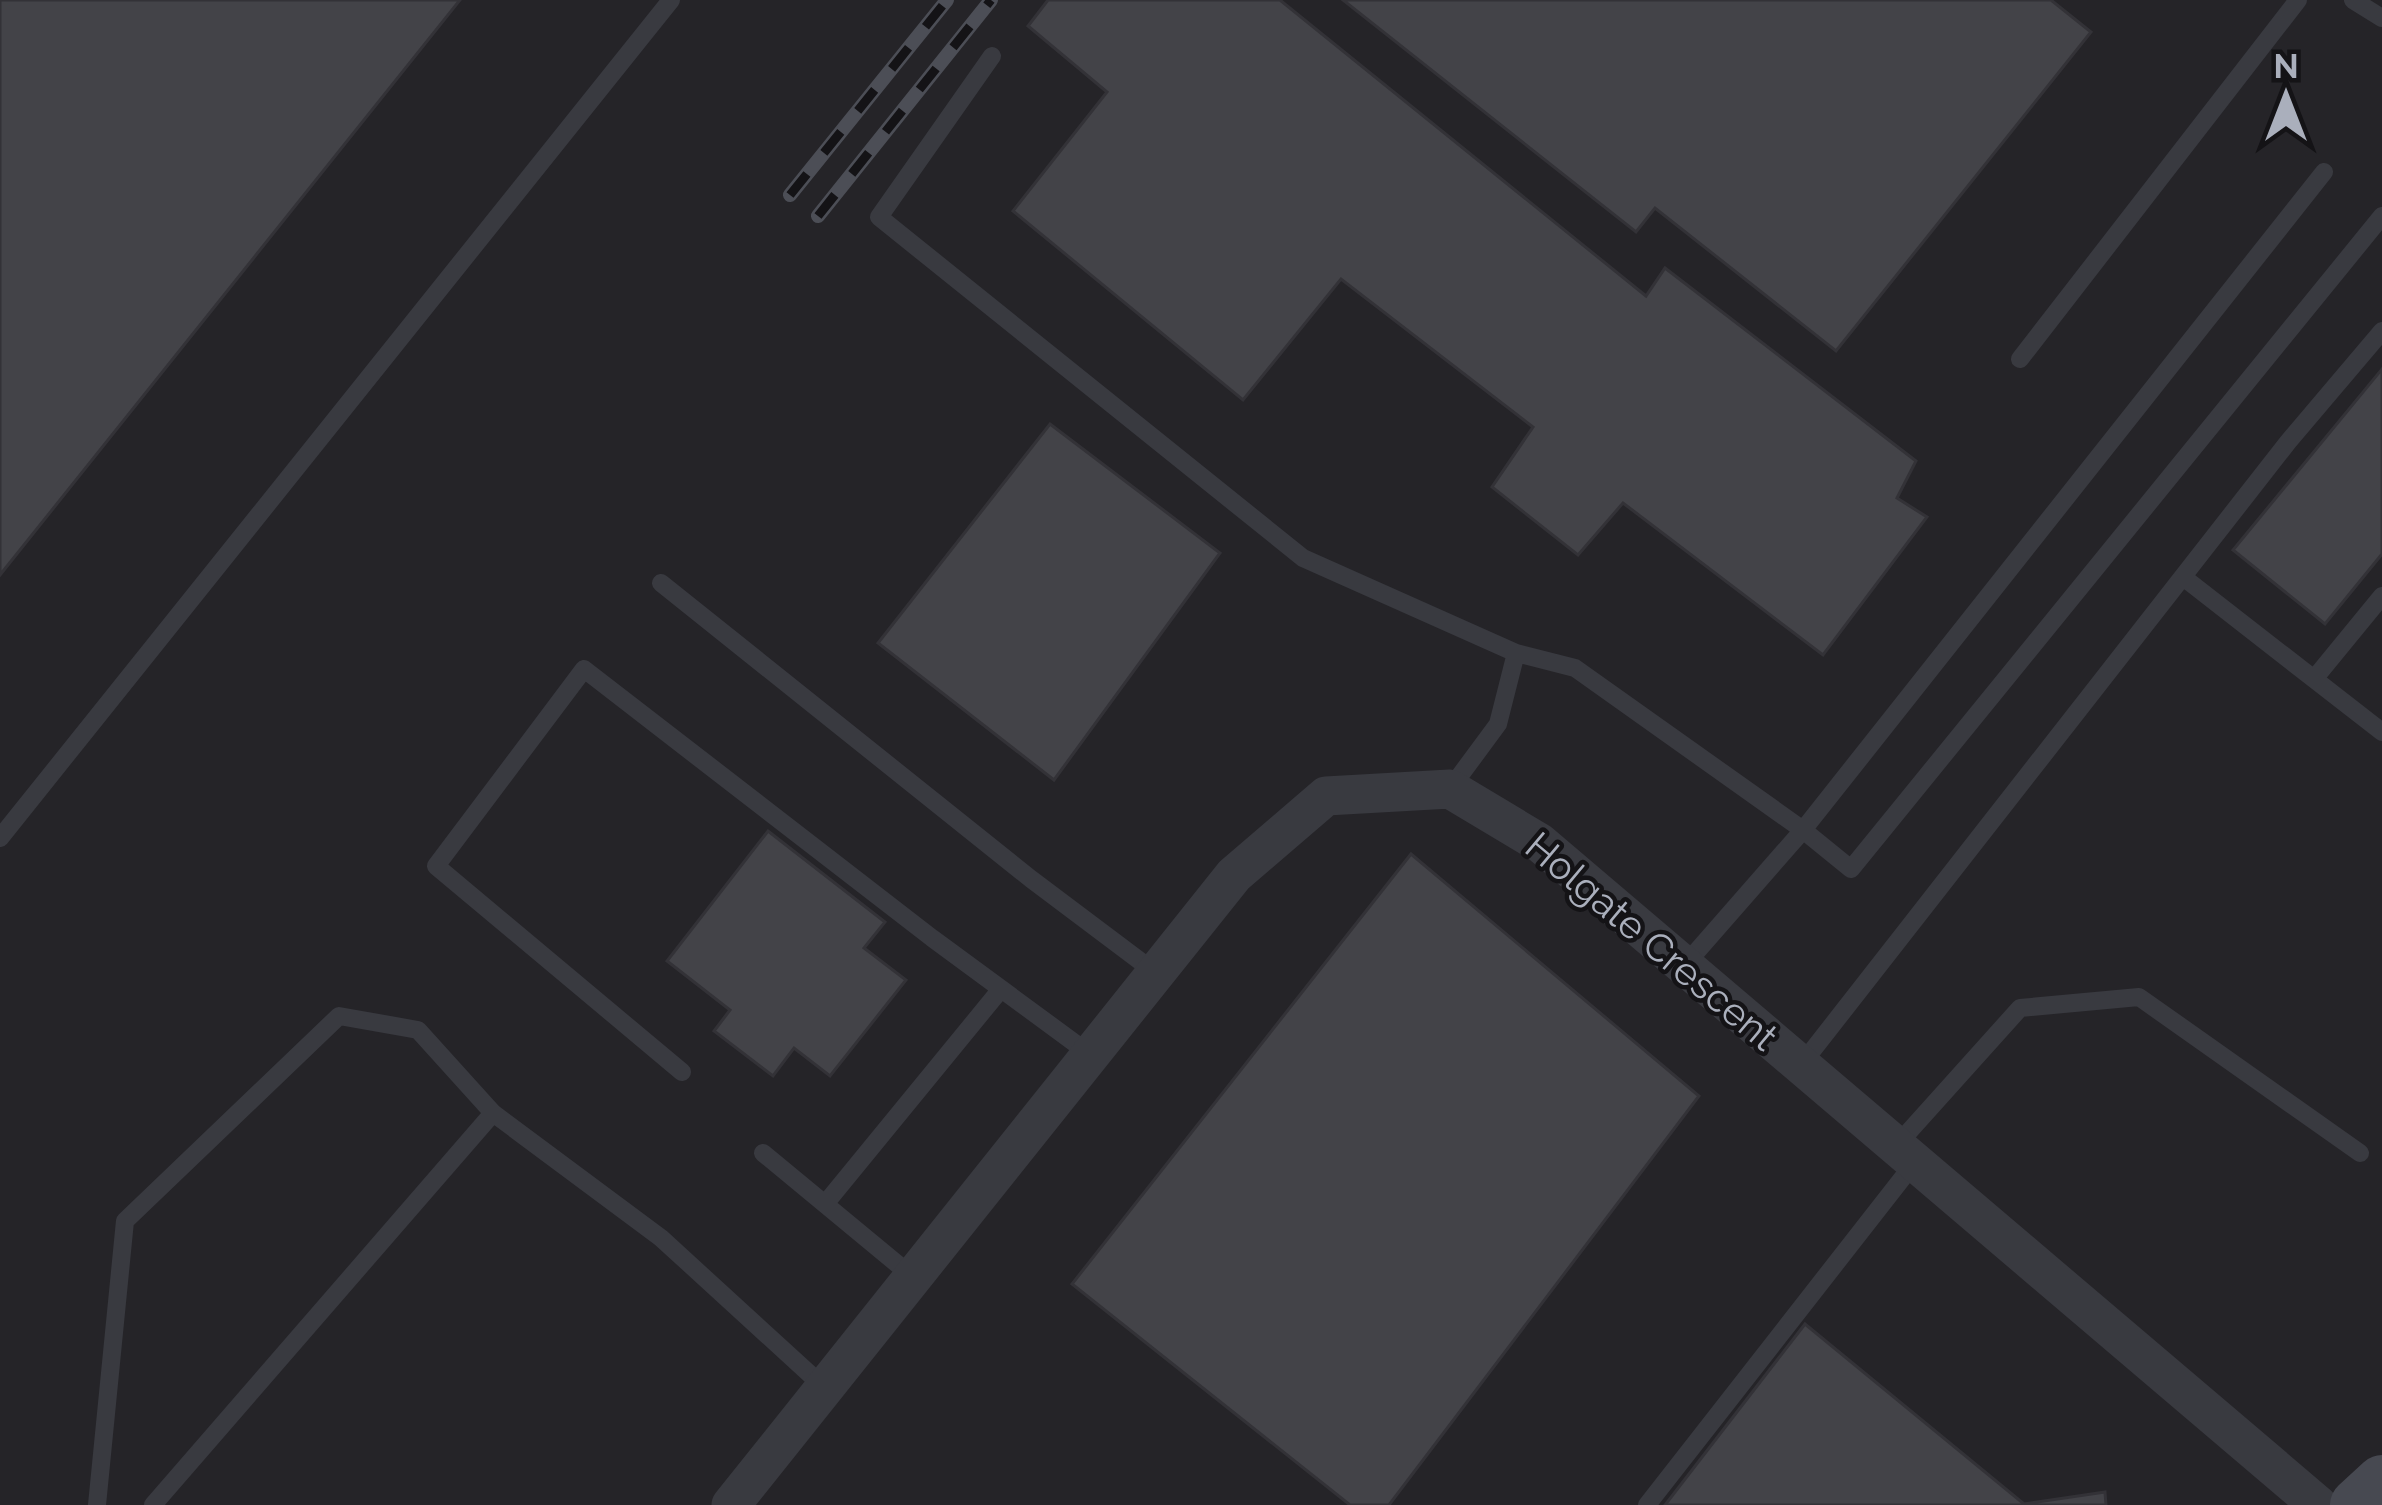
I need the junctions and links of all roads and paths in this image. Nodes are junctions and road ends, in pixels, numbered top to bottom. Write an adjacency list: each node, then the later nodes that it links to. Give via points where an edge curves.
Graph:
1 (671, 0): 18 (lane)
2 (2298, 0): 9 (lane)
3 (2353, 0): 4 (lane)
4 (2382, 18)
5 (992, 56): 13 (lane, via 879,218 1303,558)
6 (2324, 172): 17 (lane)
7 (2382, 216): 17 (lane, via 1851,869)
8 (2380, 337): 10 (lane)
9 (2020, 359)
10 (2182, 577): 14 (lane); 23 (lane)
11 (661, 583): 20 (lane)
12 (2382, 596): 14 (lane)
13 (1516, 653): 16 (lane, via 1498,724); 17 (lane, via 1575,668)
14 (2314, 679): 15 (lane)
15 (2382, 732)
16 (1450, 789): 19 (street, Holgate Crescent, via 1540,843); 20 (street, via 1326,796 1234,875)
17 (1803, 830): 19 (lane)
18 (0, 838)
19 (1684, 966): 23 (street, Holgate Crescent)
20 (1156, 973): 22 (street)
21 (1001, 988): 22 (lane); 24 (lane, via 584,669 436,866); 29 (lane)
22 (1091, 1054): 30 (street)
23 (1801, 1065): 28 (street, Holgate Crescent)
24 (682, 1072)
25 (493, 1113): 31 (lane, via 661,1238); 33 (lane, via 418,1030 339,1016 125,1221); 34 (lane)
26 (763, 1153): 29 (lane)
27 (2360, 1153): 28 (lane, via 2139,997 2020,1008)
28 (1906, 1154): 36 (lane); 37 (street, Holgate Crescent)
29 (824, 1204): 30 (lane)
30 (913, 1277): 31 (street)
31 (824, 1388): 35 (street)
32 (2382, 1482): 38 (main road)
33 (97, 1505)
34 (153, 1505)
35 (731, 1505)
36 (1647, 1505)
37 (2318, 1505)
38 (2357, 1505)

